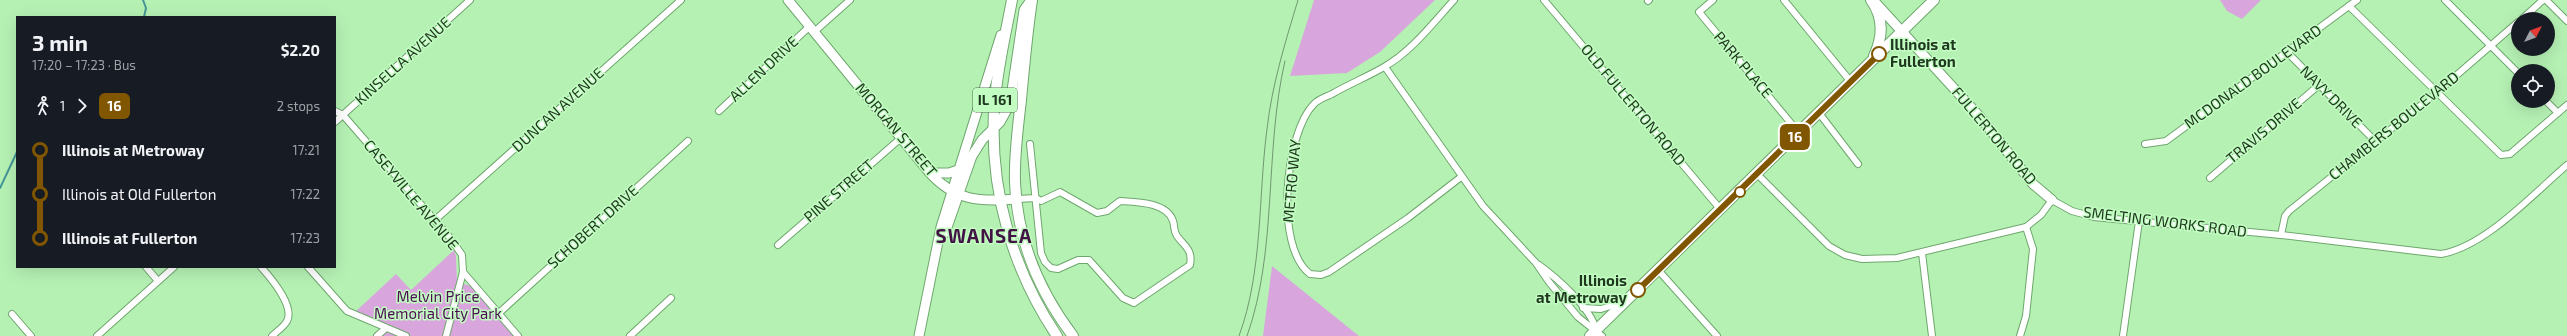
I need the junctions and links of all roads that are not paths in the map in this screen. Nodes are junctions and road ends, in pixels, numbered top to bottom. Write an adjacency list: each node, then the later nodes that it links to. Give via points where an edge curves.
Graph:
1 (470, 0): 36 (street, KINSELLA AVENUE)
2 (681, 0): 58 (street, DUNCAN AVENUE)
3 (788, 0): 20 (street, MORGAN STREET)
4 (850, 0): 20 (street, ALLEN DRIVE)
5 (1031, 0): 38 (street, via 1024,10 1010,104 1006,114); 54 (main road, IL 161, via 1016,155)
6 (1454, 0): 26 (street, METRO WAY, via 1416,41)
7 (1544, 0): 57 (street, OLD FULLERTON ROAD)
8 (1713, 0): 39 (street, PARK PLACE, via 1699,12)
9 (1784, 0): 27 (street)
10 (1872, 0): 21 (street, FULLERTON ROAD); 24 (main road, via 1882,26 1878,48)
11 (1934, 0): 21 (main road)
12 (2357, 0): 16 (street, MCDONALD BOULEVARD)
13 (2445, 0): 22 (street)
14 (2545, 0): 17 (street); 18 (street)
15 (1011, 4): 38 (main road, IL 161, via 996,88); 47 (street)
16 (2349, 6): 23 (street, MCDONALD BOULEVARD); 29 (street)
17 (2530, 12)
18 (2567, 21)
19 (2511, 28): 22 (street, CHAMBERS BOULEVARD)
20 (812, 29): 32 (street, ALLEN DRIVE); 40 (street, MORGAN STREET)
21 (1903, 30): 24 (main road); 55 (street, FULLERTON ROAD, via 1980,118 2033,184)
22 (2491, 46): 25 (street); 29 (street, CHAMBERS BOULEVARD)
23 (2287, 52): 28 (street, NAVY DRIVE); 44 (street, MCDONALD BOULEVARD, via 2166,141)
24 (1870, 63): 27 (main road)
25 (2511, 66)
26 (1385, 67): 50 (street); 50 (street, METRO WAY, via 1322,97 1309,109 1294,139 1287,221 1292,246 1306,271 1316,276 1329,272 1408,218)
27 (1851, 82): 35 (main road)
28 (2319, 85): 42 (street, NAVY DRIVE); 51 (street, TRAVIS DRIVE)
29 (2436, 93): 34 (street, via 2501,155 2510,154); 42 (street, CHAMBERS BOULEVARD)
30 (2567, 105): 34 (street)
31 (2554, 108): 34 (street)
32 (719, 110)
33 (336, 112): 36 (street, CASEYVILLE AVENUE)
34 (2558, 112)
35 (1820, 113): 39 (main road); 45 (street)
36 (343, 115): 37 (street, KINSELLA AVENUE); 58 (street, CASEYVILLE AVENUE)
37 (336, 121)
38 (993, 129): 52 (street, via 972,156); 56 (main road, IL 161, via 994,162)
39 (1799, 132): 49 (main road)
40 (901, 138): 48 (street, MORGAN STREET); 62 (street, PINE STREET)
41 (688, 141): 75 (street, SCHOBERT DRIVE)
42 (2375, 141): 61 (street, CHAMBERS BOULEVARD, via 2289,211 2285,216)
43 (1030, 144): 53 (street)
44 (2145, 144)
45 (1858, 164)
46 (2567, 165): 61 (street, SMELTING WORKS ROAD, via 2488,233 2457,252 2441,254)
47 (958, 170): 48 (street); 52 (street)
48 (931, 173): 52 (street, MORGAN STREET)
49 (1757, 174): 57 (main road); 63 (street, via 1813,233 1845,255 1877,260)
50 (1461, 177): 64 (street, via 1483,206)
51 (2210, 178)
52 (955, 194): 56 (street); 87 (street, via 947,229 940,241)
53 (1036, 198): 53 (street, via 1041,253 1045,262 1051,268 1058,269 1078,260 1089,260 1128,302 1134,303 1145,297 1190,265 1190,252 1173,230 1173,221 1167,212 1154,205 1120,201 1108,211 1097,213 1060,192 1041,201); 54 (street)
54 (1016, 199): 56 (street); 89 (main road, IL 161, via 1026,245 1037,276)
55 (2052, 200): 59 (street, SMELTING WORKS ROAD, via 2072,211 2094,217); 60 (street, via 2041,215)
56 (1000, 201): 88 (main road, IL 161, via 1023,276)
57 (1721, 210): 69 (main road)
58 (435, 220): 70 (street, CASEYVILLE AVENUE, via 462,255)
59 (2139, 221): 61 (street, SMELTING WORKS ROAD); 93 (street)
60 (2026, 228): 63 (street); 92 (street, via 2033,249 2026,316)
61 (2282, 235)
62 (778, 244)
63 (1922, 253): 91 (street)
64 (1536, 263): 74 (street, via 1552,275); 78 (street, via 1549,282)
65 (147, 268): 71 (street)
66 (173, 268): 71 (street)
67 (261, 268): 81 (street, via 279,290 288,311 287,321)
68 (309, 268): 77 (street, via 348,311)
69 (1659, 271): 73 (main road); 90 (street)
70 (463, 272): 75 (street); 84 (street, CASEYVILLE AVENUE)
71 (158, 281): 80 (street)
72 (671, 298): 86 (street)
73 (1628, 300): 74 (street, via 1601,309); 78 (main road)
74 (1583, 308): 78 (street, via 1594,322)
75 (499, 313): 85 (street)
76 (12, 314): 79 (street)
77 (386, 328): 82 (street); 83 (street)
78 (1596, 334)
79 (31, 336)
80 (97, 336)
81 (272, 336)
82 (377, 336)
83 (406, 336)
84 (446, 336)
85 (518, 336)
86 (630, 336)
87 (919, 336)
88 (1057, 336)
89 (1073, 336)
90 (1717, 336)
91 (1932, 336)
92 (2020, 336)
93 (2123, 336)

